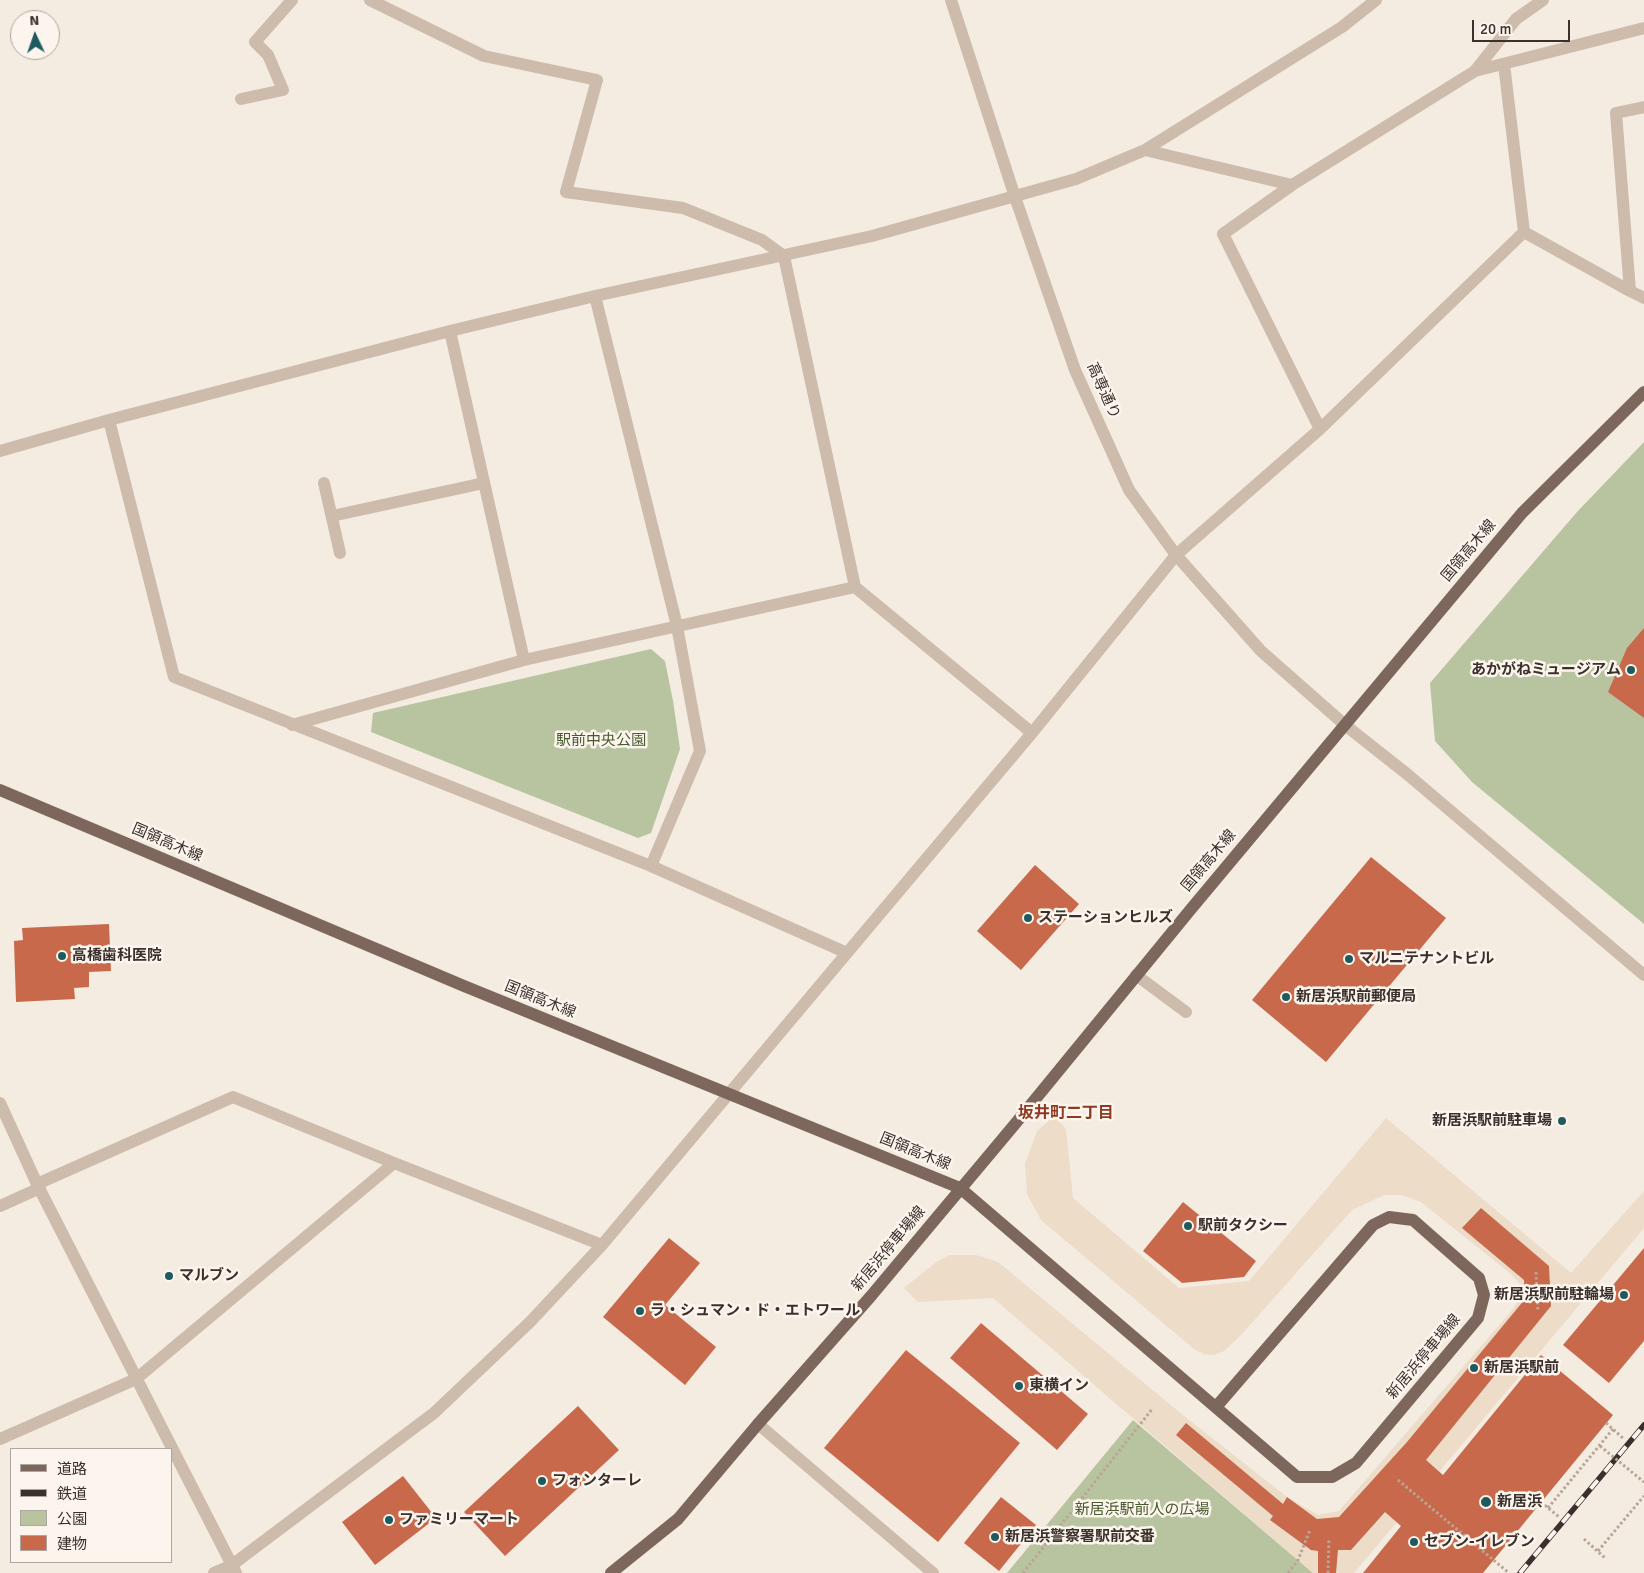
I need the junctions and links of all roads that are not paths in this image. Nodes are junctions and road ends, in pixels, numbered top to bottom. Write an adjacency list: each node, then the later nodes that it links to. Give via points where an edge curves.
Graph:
1 (292, 0): 9 (street, via 255,42 268,55 283,90)
2 (370, 0): 15 (street, via 484,56 597,80 566,192 684,208 762,240)
3 (951, 0): 13 (street, 高専通り)
4 (1376, 0): 11 (street, via 1342,26)
5 (1543, 0): 8 (street, via 1516,19)
6 (1644, 28): 7 (street)
7 (1504, 64): 8 (street); 14 (street)
8 (1475, 71): 12 (street)
9 (241, 100)
10 (1644, 107): 16 (street, via 1616,113)
11 (1145, 150): 12 (street); 13 (street, via 1076,179)
12 (1292, 185): 22 (street, via 1222,234)
13 (1015, 197): 15 (street); 28 (street, 高専通り, via 1083,388 1129,490)
14 (1524, 232): 16 (street); 22 (street)
15 (784, 256): 17 (street); 29 (street)
16 (1630, 292): 18 (street)
17 (595, 296): 19 (street); 30 (street)
18 (1644, 298)
19 (450, 330): 21 (street); 25 (street)
20 (1644, 392): 33 (main road, 国領高木線, via 1522,513)
21 (109, 420): 23 (street); 32 (street, via 174,677)
22 (1320, 429): 28 (street)
23 (0, 451)
24 (324, 483): 26 (street)
25 (484, 483): 26 (street); 31 (street)
26 (332, 516): 27 (street)
27 (340, 553)
28 (1176, 555): 33 (street, 高専通り, via 1261,650); 34 (street)
29 (855, 587): 30 (street); 34 (street)
30 (677, 626): 31 (street); 36 (street, via 700,751)
31 (524, 660): 32 (street)
32 (292, 725): 36 (street)
33 (1345, 725): 38 (main road, 国領高木線); 39 (street, 高専通り)
34 (1032, 732): 37 (street)
35 (0, 790): 41 (main road, 国領高木線)
36 (652, 866): 37 (street)
37 (847, 953): 41 (street)
38 (1136, 975): 40 (street); 45 (main road, 国領高木線)
39 (1644, 975)
40 (1186, 1012)
41 (728, 1094): 45 (main road, 国領高木線); 47 (street)
42 (0, 1103): 44 (street)
43 (394, 1163): 44 (street, via 233,1097); 47 (street); 48 (street)
44 (38, 1186): 46 (street); 48 (street)
45 (960, 1188): 49 (main road, 新居浜停車場線); 50 (main road, 新居浜停車場線, via 871,1296)
46 (0, 1206)
47 (602, 1245): 54 (street, via 530,1322 434,1414)
48 (136, 1379): 51 (street); 52 (street)
49 (1216, 1407): 49 (main road, 新居浜停車場線, via 1373,1225 1388,1218 1413,1220 1479,1278 1484,1296 1478,1318 1356,1463 1332,1477 1297,1477)
50 (758, 1424): 56 (main road, 新居浜停車場線, via 678,1519); 57 (street)
51 (0, 1438)
52 (172, 1448)
53 (172, 1449): 54 (street)
54 (234, 1569): 55 (street)
55 (214, 1573)
56 (610, 1573)
57 (933, 1573)

